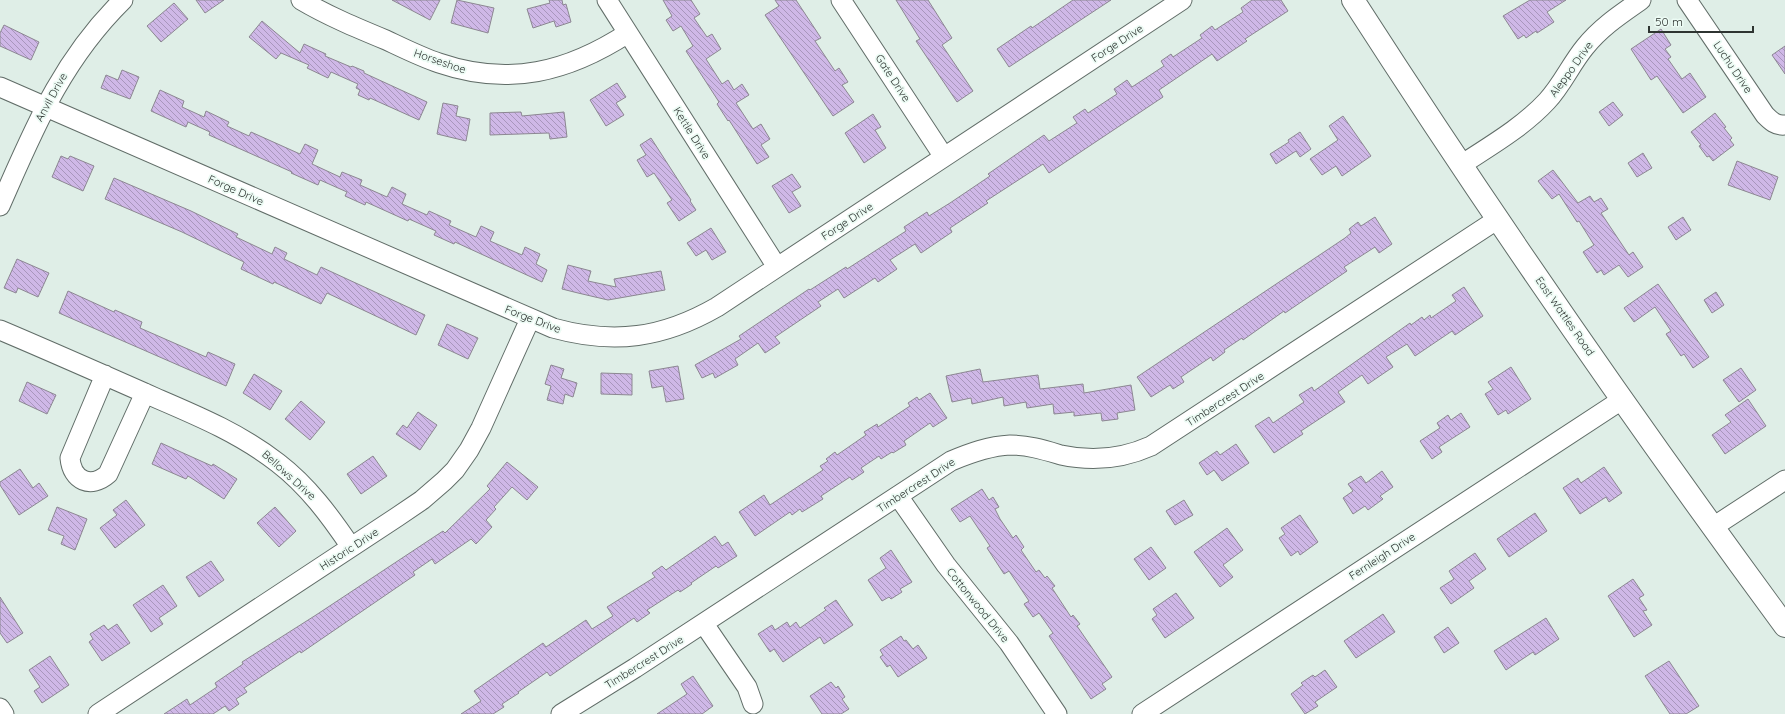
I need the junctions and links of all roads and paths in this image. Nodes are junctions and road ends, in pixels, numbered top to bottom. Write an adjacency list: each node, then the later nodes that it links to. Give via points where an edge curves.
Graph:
1 (123, 0): 11 (street, Anvil Drive, via 71,61)
2 (301, 0): 9 (street, Horseshoe, via 334,18 438,63 486,73 517,74 554,69 592,55)
3 (607, 0): 9 (street, Kettle Drive)
4 (841, 0): 13 (street, Gate Drive)
5 (1182, 0): 13 (street, Forge Drive)
6 (1354, 0): 14 (main road, East Wattles Road)
7 (1641, 0): 14 (street, Aleppo Drive, via 1608,23 1596,35 1557,89 1535,113)
8 (1687, 0): 12 (street, Luchu Drive, via 1765,115 1772,122 1780,126)
9 (628, 33): 17 (street, Kettle Drive)
10 (0, 87): 11 (street, Forge Drive)
11 (45, 106): 15 (street, Anvil Drive); 18 (street, Forge Drive)
12 (1785, 125)
13 (944, 157): 17 (street, Forge Drive)
14 (1461, 165): 16 (main road, East Wattles Road)
15 (0, 206)
16 (1498, 219): 22 (main road, East Wattles Road); 24 (street, Timbercrest Drive, via 1151,446 1134,454 1116,458 1081,459 1028,447 994,447 951,462)
17 (777, 267): 18 (street, Forge Drive, via 701,316 665,331 616,338 594,337 554,328)
18 (530, 319): 26 (street, Historic Drive, via 481,428 455,470 422,500)
19 (0, 330): 20 (street, Bellows Drive)
20 (105, 375): 21 (street, Bellows Drive); 21 (street, via 70,458 73,473 83,480 94,482 108,474)
21 (144, 393): 26 (street, Bellows Drive, via 230,431 279,464 315,497)
22 (1623, 399): 25 (main road, East Wattles Road); 35 (street, Fernleigh Drive)
23 (1785, 480): 25 (street)
24 (898, 496): 27 (street, Timbercrest Drive); 34 (street, Cottonwood Drive, via 950,570 1005,638)
25 (1713, 527): 28 (main road, East Wattles Road)
26 (351, 547): 32 (street, Historic Drive)
27 (704, 624): 30 (street, via 747,687); 33 (street, Timbercrest Drive)
28 (1785, 626)
29 (0, 708): 31 (street)
30 (756, 711)
31 (4, 714)
32 (98, 714)
33 (561, 714)
34 (1057, 714)
35 (1142, 714)

